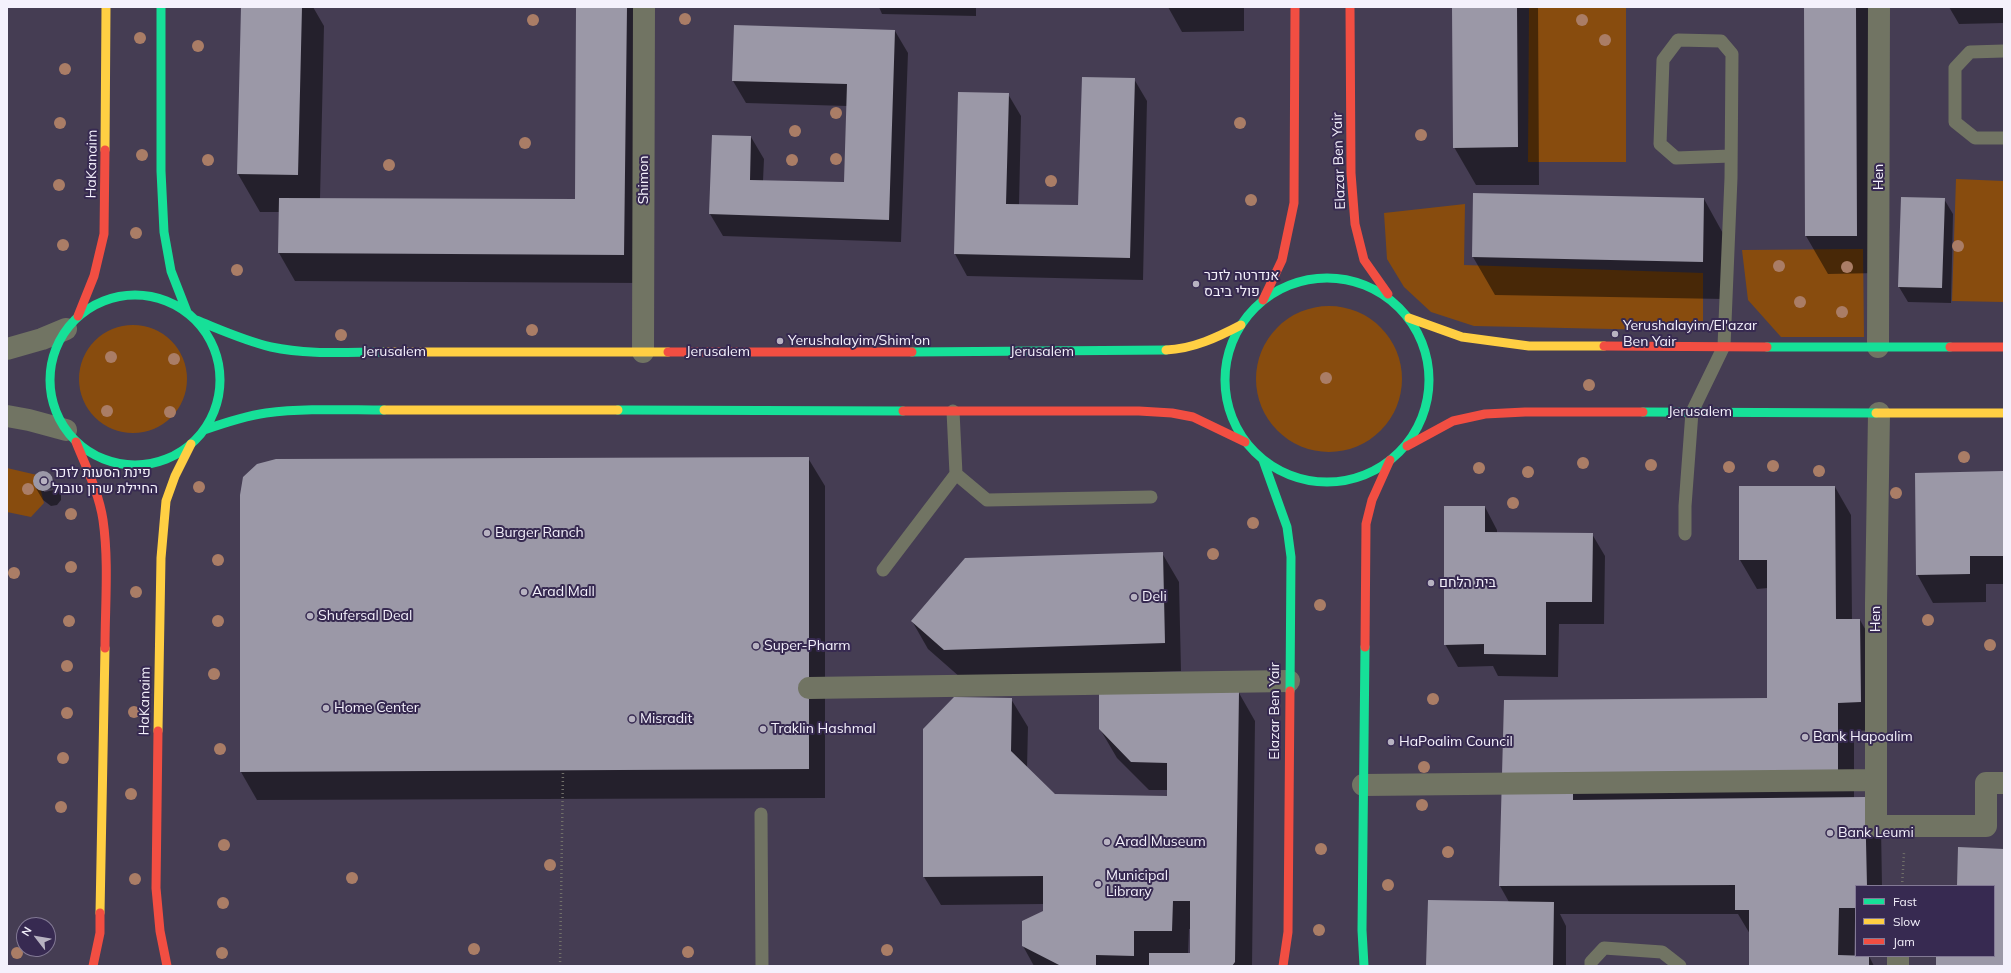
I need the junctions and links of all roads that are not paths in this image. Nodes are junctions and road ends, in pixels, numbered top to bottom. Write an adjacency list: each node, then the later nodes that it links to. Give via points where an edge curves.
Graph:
1 (106, 7): 15 (street, HaKanaim, via 104,234 98,268 90,292)
2 (161, 7): 12 (street, via 161,171 164,232 171,271)
3 (644, 7): 21 (street, Shimon)
4 (1295, 7): 10 (street, via 1294,203 1282,260)
5 (1350, 7): 11 (street, Elazar Ben Yair, via 1351,173 1355,224 1364,260)
6 (1880, 7): 18 (street, Hen)
7 (2004, 51): 8 (lane, via 1970,52 1955,68 1956,122 1975,138)
8 (2004, 138)
9 (1731, 156): 9 (lane, via 1676,158 1660,144 1663,60 1678,40 1720,41 1732,54); 17 (lane)
10 (1263, 300): 11 (street, via 1294,282 1330,277 1365,285); 16 (street)
11 (1395, 303): 13 (street)
12 (187, 312): 14 (street); 15 (street, via 161,299 143,295 120,296 97,303)
13 (1409, 318): 17 (street, via 1462,338 1529,346); 31 (street, via 1420,336 1430,374 1424,413 1416,431)
14 (196, 320): 21 (street, Jerusalem, via 272,347 308,352); 27 (street, via 208,336 216,354 220,373 219,393)
15 (72, 323): 20 (street, via 42,339); 28 (street, HaKanaim, via 56,348 50,376 50,390 56,411)
16 (1241, 325): 21 (street, Jerusalem, via 1214,339 1176,350 1137,352); 30 (street, via 1227,358 1225,393 1236,427)
17 (1724, 346): 18 (street); 23 (lane)
18 (1878, 347): 19 (street)
19 (2004, 347)
20 (7, 349)
21 (643, 352)
22 (953, 411): 27 (street, via 304,410 266,413); 30 (street, via 1172,413 1193,417); 34 (lane)
23 (1692, 412): 24 (street, Jerusalem); 31 (street, Jerusalem, via 1485,414 1453,421); 36 (lane)
24 (1879, 413): 25 (street, Jerusalem); 40 (street, Hen)
25 (2004, 413)
26 (7, 416): 28 (street, via 29,420)
27 (204, 430): 29 (street)
28 (71, 436): 29 (street, via 97,456 121,464 147,464 172,456); 44 (street, via 94,485 103,519 106,556 100,933)
29 (193, 442): 45 (street, HaKanaim, via 175,476 166,501 160,558 156,888 160,931)
30 (1245, 442): 32 (street)
31 (1404, 447): 33 (street)
32 (1262, 460): 33 (street, via 1289,476 1334,483 1364,476); 38 (street, Elazar Ben Yair, via 1287,527 1291,557)
33 (1390, 460): 42 (street, via 1372,500 1366,524)
34 (956, 474): 35 (lane, via 987,500); 37 (lane)
35 (1151, 497)
36 (1684, 534)
37 (883, 570)
38 (1289, 681): 39 (street); 47 (street, Elazar Ben Yair, via 1288,932)
39 (809, 688)
40 (1876, 780): 41 (street, Hen, via 1876,826 1986,826 1986,783); 42 (street)
41 (2004, 783)
42 (1363, 785): 48 (street)
43 (762, 814): 46 (lane)
44 (93, 966)
45 (167, 966)
46 (762, 966)
47 (1283, 966)
48 (1364, 966)
49 (1591, 966): 50 (lane, via 1591,962 1604,948 1662,952)
50 (1680, 966)

